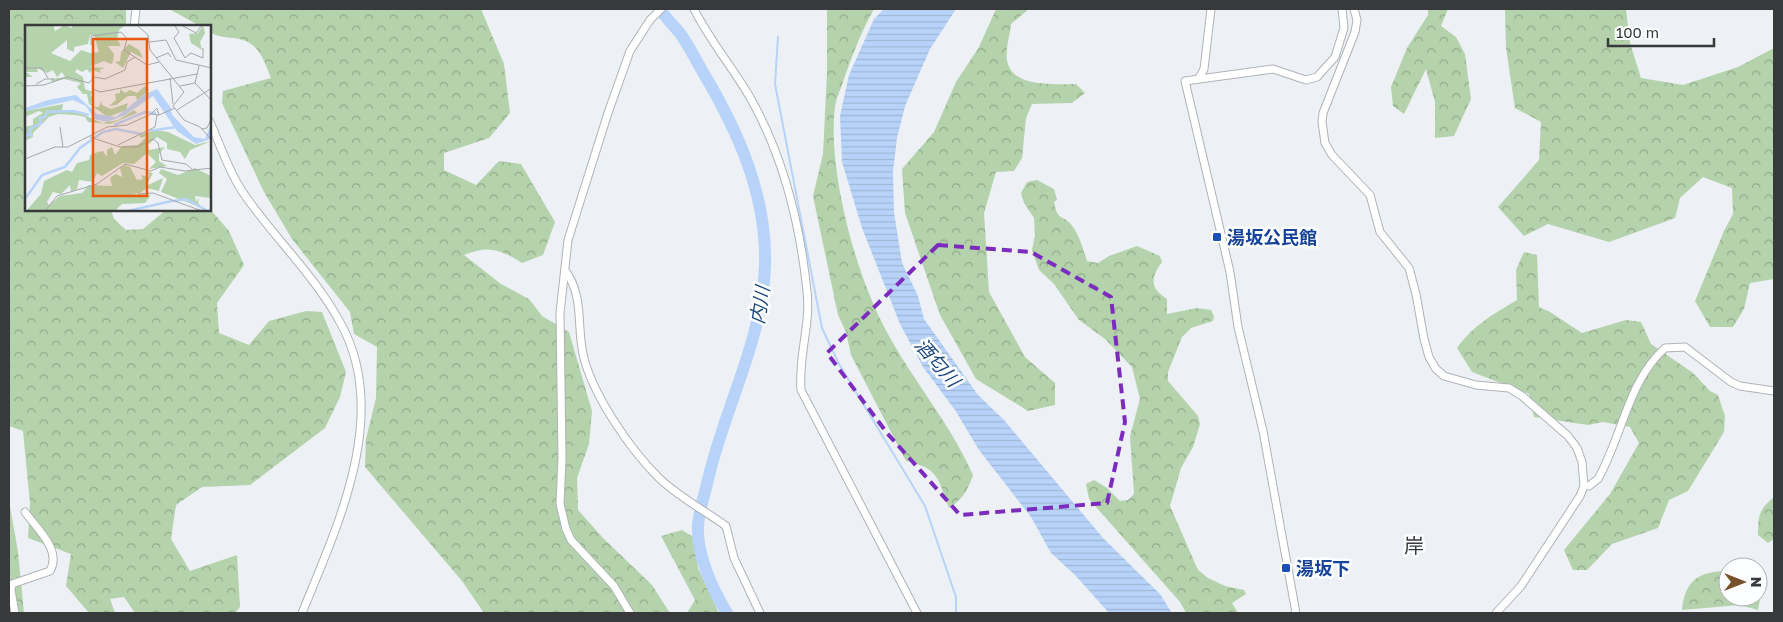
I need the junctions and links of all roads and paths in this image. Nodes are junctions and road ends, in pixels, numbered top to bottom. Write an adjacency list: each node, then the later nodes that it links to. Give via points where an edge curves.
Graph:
1 (136, 9): 7 (street)
2 (661, 9): 10 (street, via 630,51 568,240)
3 (694, 9): 18 (street, via 707,35 759,114 789,188 809,310 800,376 805,401)
4 (1211, 9): 8 (street, via 1204,69)
5 (1342, 9): 8 (street, via 1344,28 1335,57 1317,77 1306,80 1273,69)
6 (1354, 9): 12 (street, via 1357,20 1355,32 1323,113 1325,143 1332,156 1370,195 1380,232 1409,268 1424,339 1436,369 1444,376 1476,385 1509,388 1522,396 1568,436 1577,448)
7 (134, 25)
8 (1199, 78): 19 (street, via 1185,81 1230,272 1238,327 1262,431)
9 (211, 124): 15 (street, via 240,189 341,323 358,369 360,424 350,487)
10 (565, 270): 16 (street, via 560,313 560,504 571,540 614,586); 17 (street, via 572,279 579,302 584,361 600,397 659,478 726,526 734,558)
11 (1774, 391): 12 (street, via 1740,386 1685,348 1665,348 1656,356 1631,400 1598,479)
12 (1584, 486): 20 (street, via 1578,501 1521,586)
13 (25, 512): 14 (street, via 51,548 54,565 50,571 12,584)
14 (15, 613)
15 (302, 613)
16 (630, 613)
17 (760, 613)
18 (917, 613)
19 (1296, 613)
20 (1496, 613)

